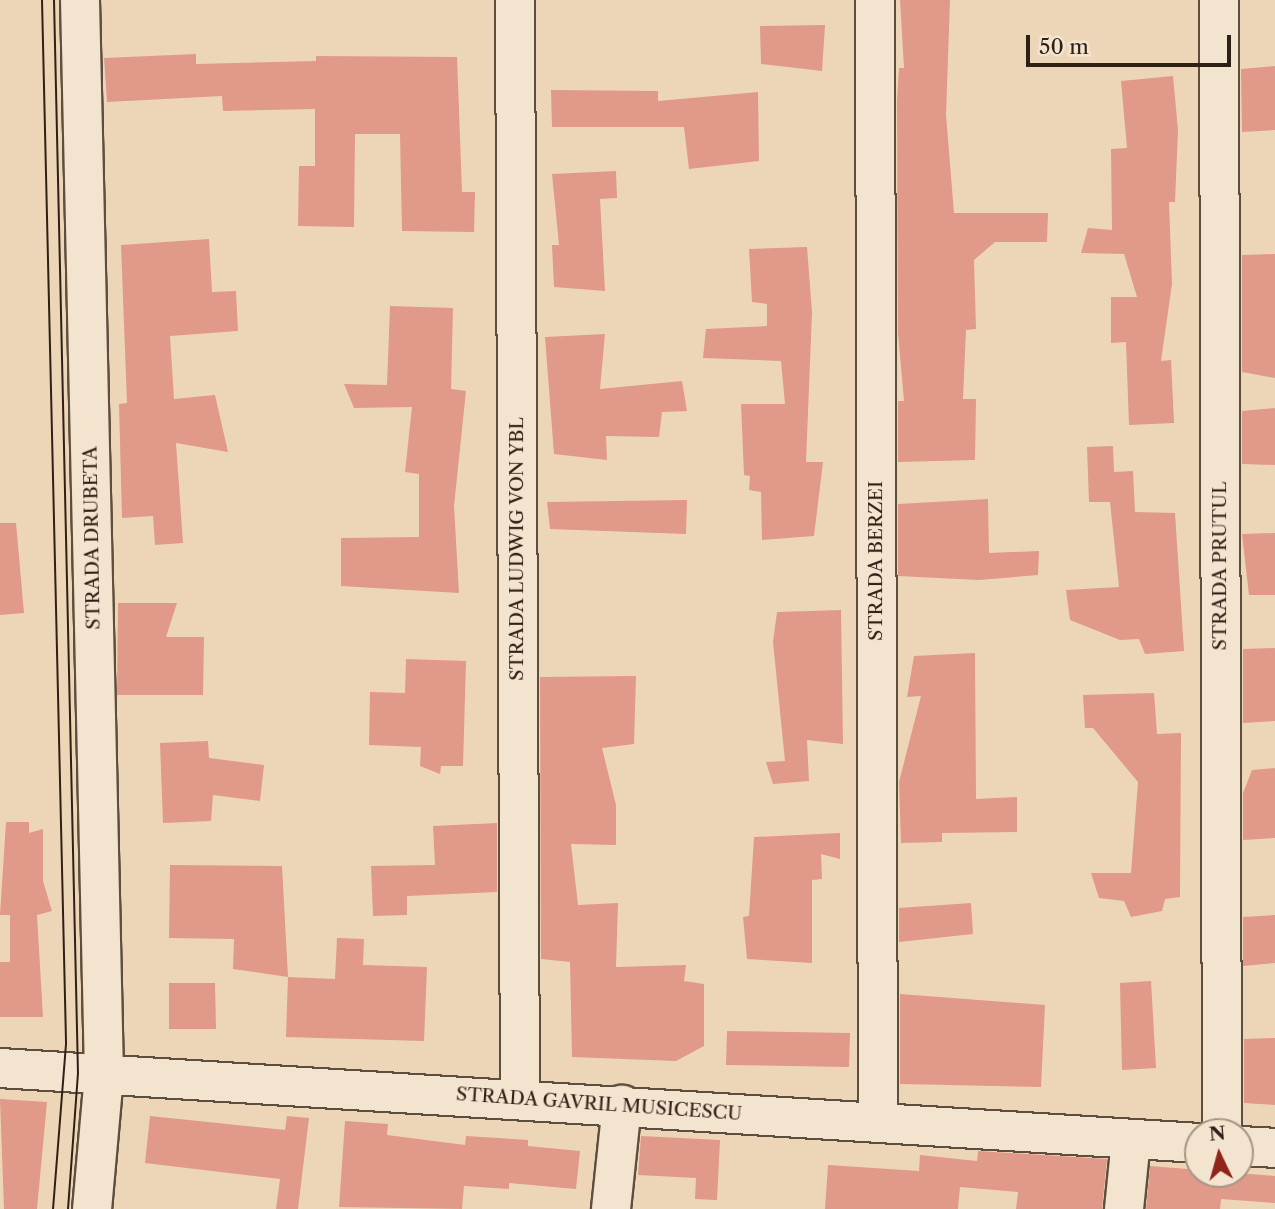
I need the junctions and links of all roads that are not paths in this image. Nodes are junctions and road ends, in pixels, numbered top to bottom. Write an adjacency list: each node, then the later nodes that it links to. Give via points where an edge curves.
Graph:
1 (80, 0): 6 (street, STRADA DRUBETA)
2 (515, 0): 7 (street, STRADA LUDWIG VON YBL)
3 (875, 0): 10 (street, STRADA BERZEI)
4 (1219, 0): 9 (street, STRADA PRUTUL)
5 (0, 1068): 6 (street, STRADA GAVRIL MUSICESCU)
6 (104, 1075): 7 (street, STRADA GAVRIL MUSICESCU); 15 (street, STRADA DRUBETA)
7 (520, 1098): 8 (street, STRADA GAVRIL MUSICESCU)
8 (622, 1105): 10 (street, STRADA GAVRIL MUSICESCU); 16 (street)
9 (1222, 1118)
10 (878, 1123): 11 (street, STRADA GAVRIL MUSICESCU)
11 (1131, 1140): 12 (street, STRADA GAVRIL MUSICESCU); 17 (street)
12 (1184, 1142)
13 (1254, 1147): 14 (street)
14 (1275, 1148)
15 (92, 1209)
16 (611, 1209)
17 (1124, 1209)

